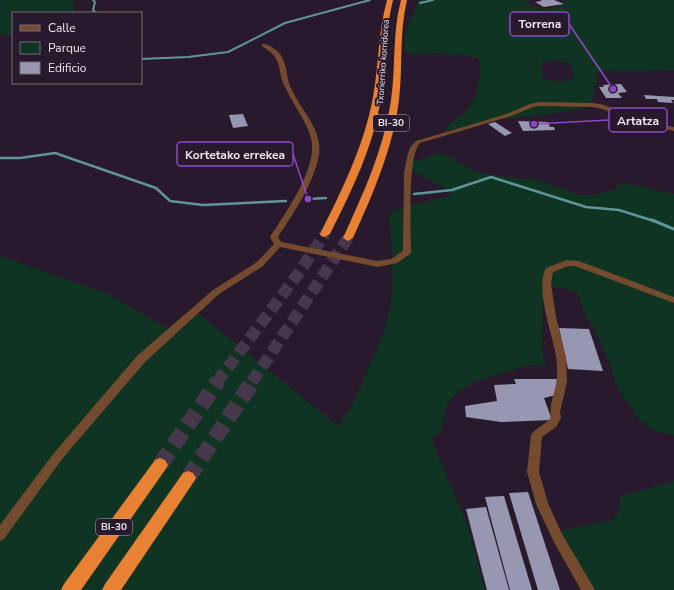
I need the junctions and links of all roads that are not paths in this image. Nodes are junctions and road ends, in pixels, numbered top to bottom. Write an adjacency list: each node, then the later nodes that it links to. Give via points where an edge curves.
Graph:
1 (390, 0): 5 (highway, Txorierriko korridorea / BI-30, via 385,17 379,86 371,125 350,183)
2 (404, 0): 6 (highway, Txorierriko korridorea / BI-30, via 390,126 375,174)
3 (264, 45): 7 (street, via 281,58 288,86 316,144 314,157 301,191 274,237)
4 (674, 129): 7 (street, via 593,105 532,105 509,115 418,142 414,146 408,173 407,252 399,259 378,264)
5 (325, 234)
6 (348, 238)
7 (278, 244): 11 (street, via 260,264 216,292 142,359 58,456)
8 (674, 300): 14 (street, via 576,263 567,263 549,270 547,284 551,317 561,358 562,382 556,418 537,435 533,472 545,511)
9 (160, 465): 12 (highway, BI-30)
10 (188, 478): 13 (highway, BI-30)
11 (0, 535)
12 (70, 590)
13 (111, 590)
14 (588, 590)

